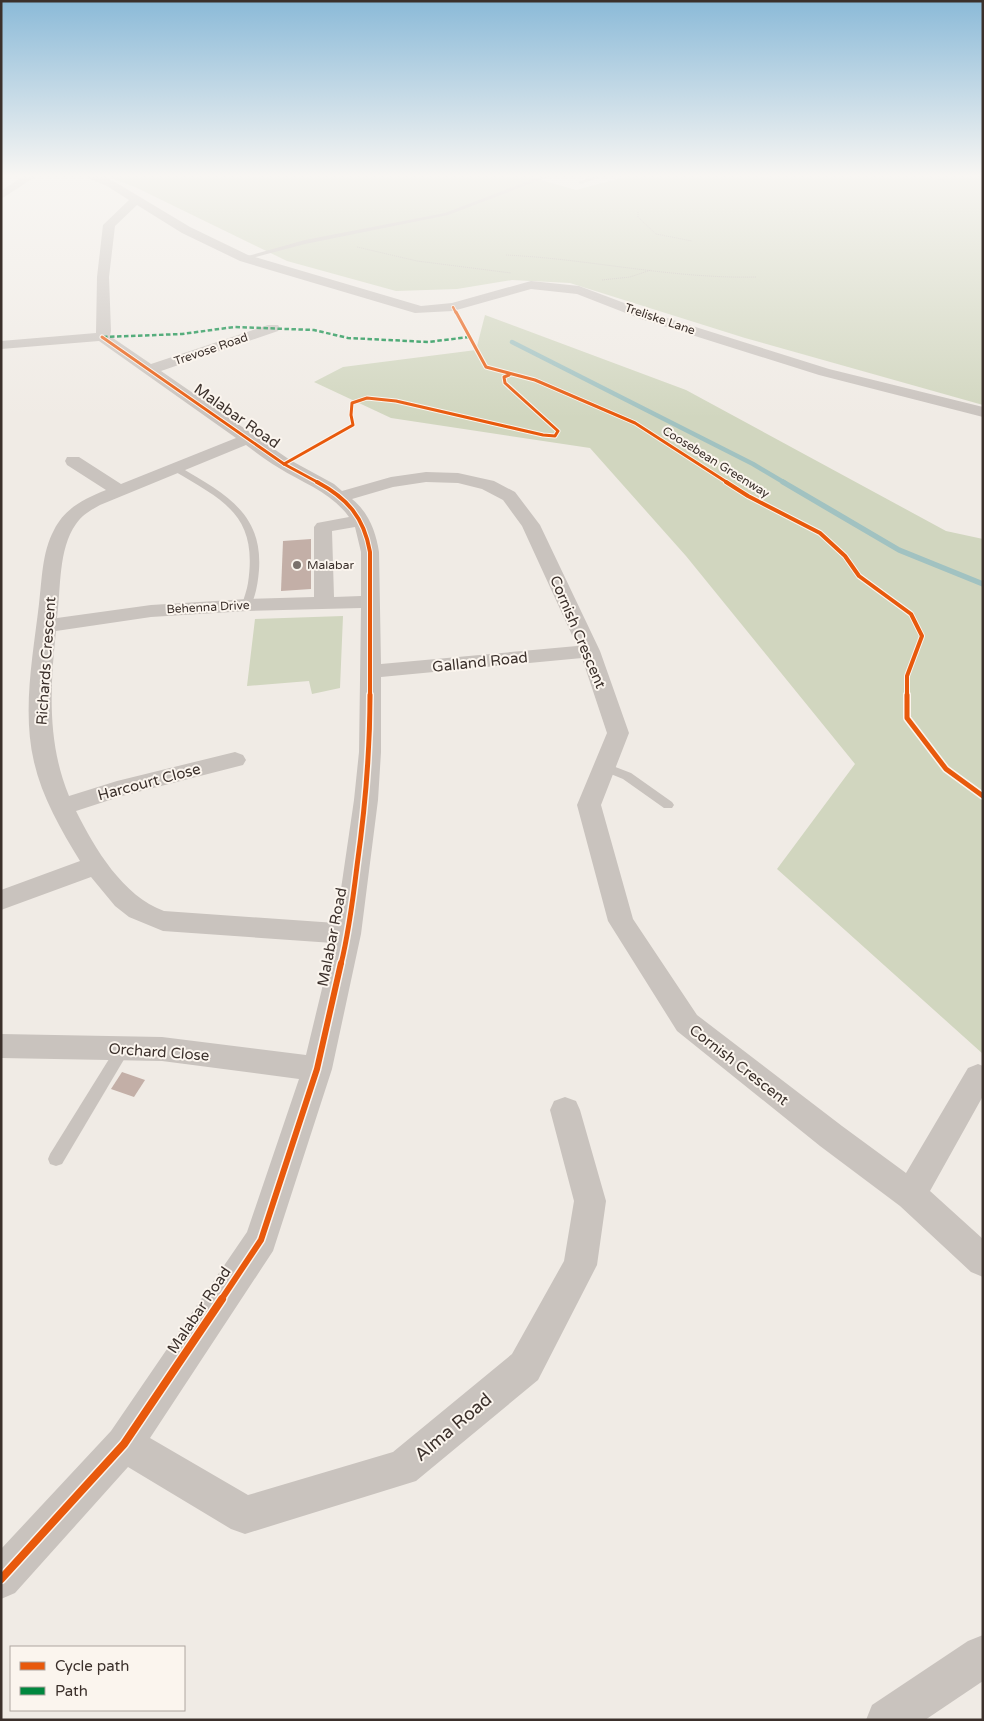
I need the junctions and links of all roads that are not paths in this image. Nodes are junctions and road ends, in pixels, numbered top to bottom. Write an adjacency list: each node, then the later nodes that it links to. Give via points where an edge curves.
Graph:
1 (105, 257): 4 (street)
2 (244, 258): 7 (street, Treliske Lane, via 420,310 453,307 531,285 579,290 646,316 824,372)
3 (273, 328): 6 (street, Trevose Road)
4 (102, 337): 5 (street); 6 (street, Malabar Road)
5 (1, 345)
6 (149, 370): 8 (street, Malabar Road)
7 (983, 412)
8 (247, 439): 10 (street, Richards Crescent); 12 (street, Malabar Road)
9 (73, 461): 11 (street)
10 (177, 469): 11 (street, Richards Crescent); 16 (lane, via 236,507 249,526 254,568)
11 (120, 491): 17 (street, Richards Crescent, via 78,510 68,520 57,543)
12 (340, 497): 13 (street, Malabar Road); 18 (street, Cornish Crescent, via 391,482 426,477 458,478 488,485 509,496 531,525)
13 (361, 521): 14 (street, Malabar Road, via 370,552); 15 (street, via 323,527)
14 (371, 602): 15 (street, Behenna Drive); 19 (street, Malabar Road)
15 (324, 603): 16 (street, Behenna Drive)
16 (247, 605): 17 (street, Behenna Drive, via 151,611)
17 (46, 626): 23 (street, Richards Crescent, via 40,718 45,761)
18 (590, 651): 19 (street, Galland Road); 21 (street, Cornish Crescent, via 618,733)
19 (370, 672): 26 (street, Malabar Road, via 366,800)
20 (235, 760): 23 (street, Harcourt Close, via 117,789)
21 (604, 767): 22 (lane, via 627,776); 33 (street, Cornish Crescent, via 589,805 621,921 687,1023)
22 (668, 805)
23 (63, 807): 24 (street, Richards Crescent)
24 (96, 865): 25 (street); 26 (street, Richards Crescent, via 115,890 138,911 163,921)
25 (1, 900)
26 (348, 934): 29 (street, Malabar Road)
27 (1, 1046): 28 (street, Orchard Close)
28 (124, 1047): 29 (street, Orchard Close); 32 (lane)
29 (317, 1069): 35 (street, Malabar Road, via 261,1240)
30 (978, 1077): 33 (street)
31 (564, 1110): 35 (street, Alma Road, via 590,1201 580,1265 525,1367 403,1468 245,1515)
32 (56, 1159)
33 (911, 1195): 34 (street, Cornish Crescent)
34 (983, 1261)
35 (124, 1444): 36 (street, Malabar Road)
36 (1, 1580)
37 (983, 1656): 38 (street)
38 (887, 1720)

